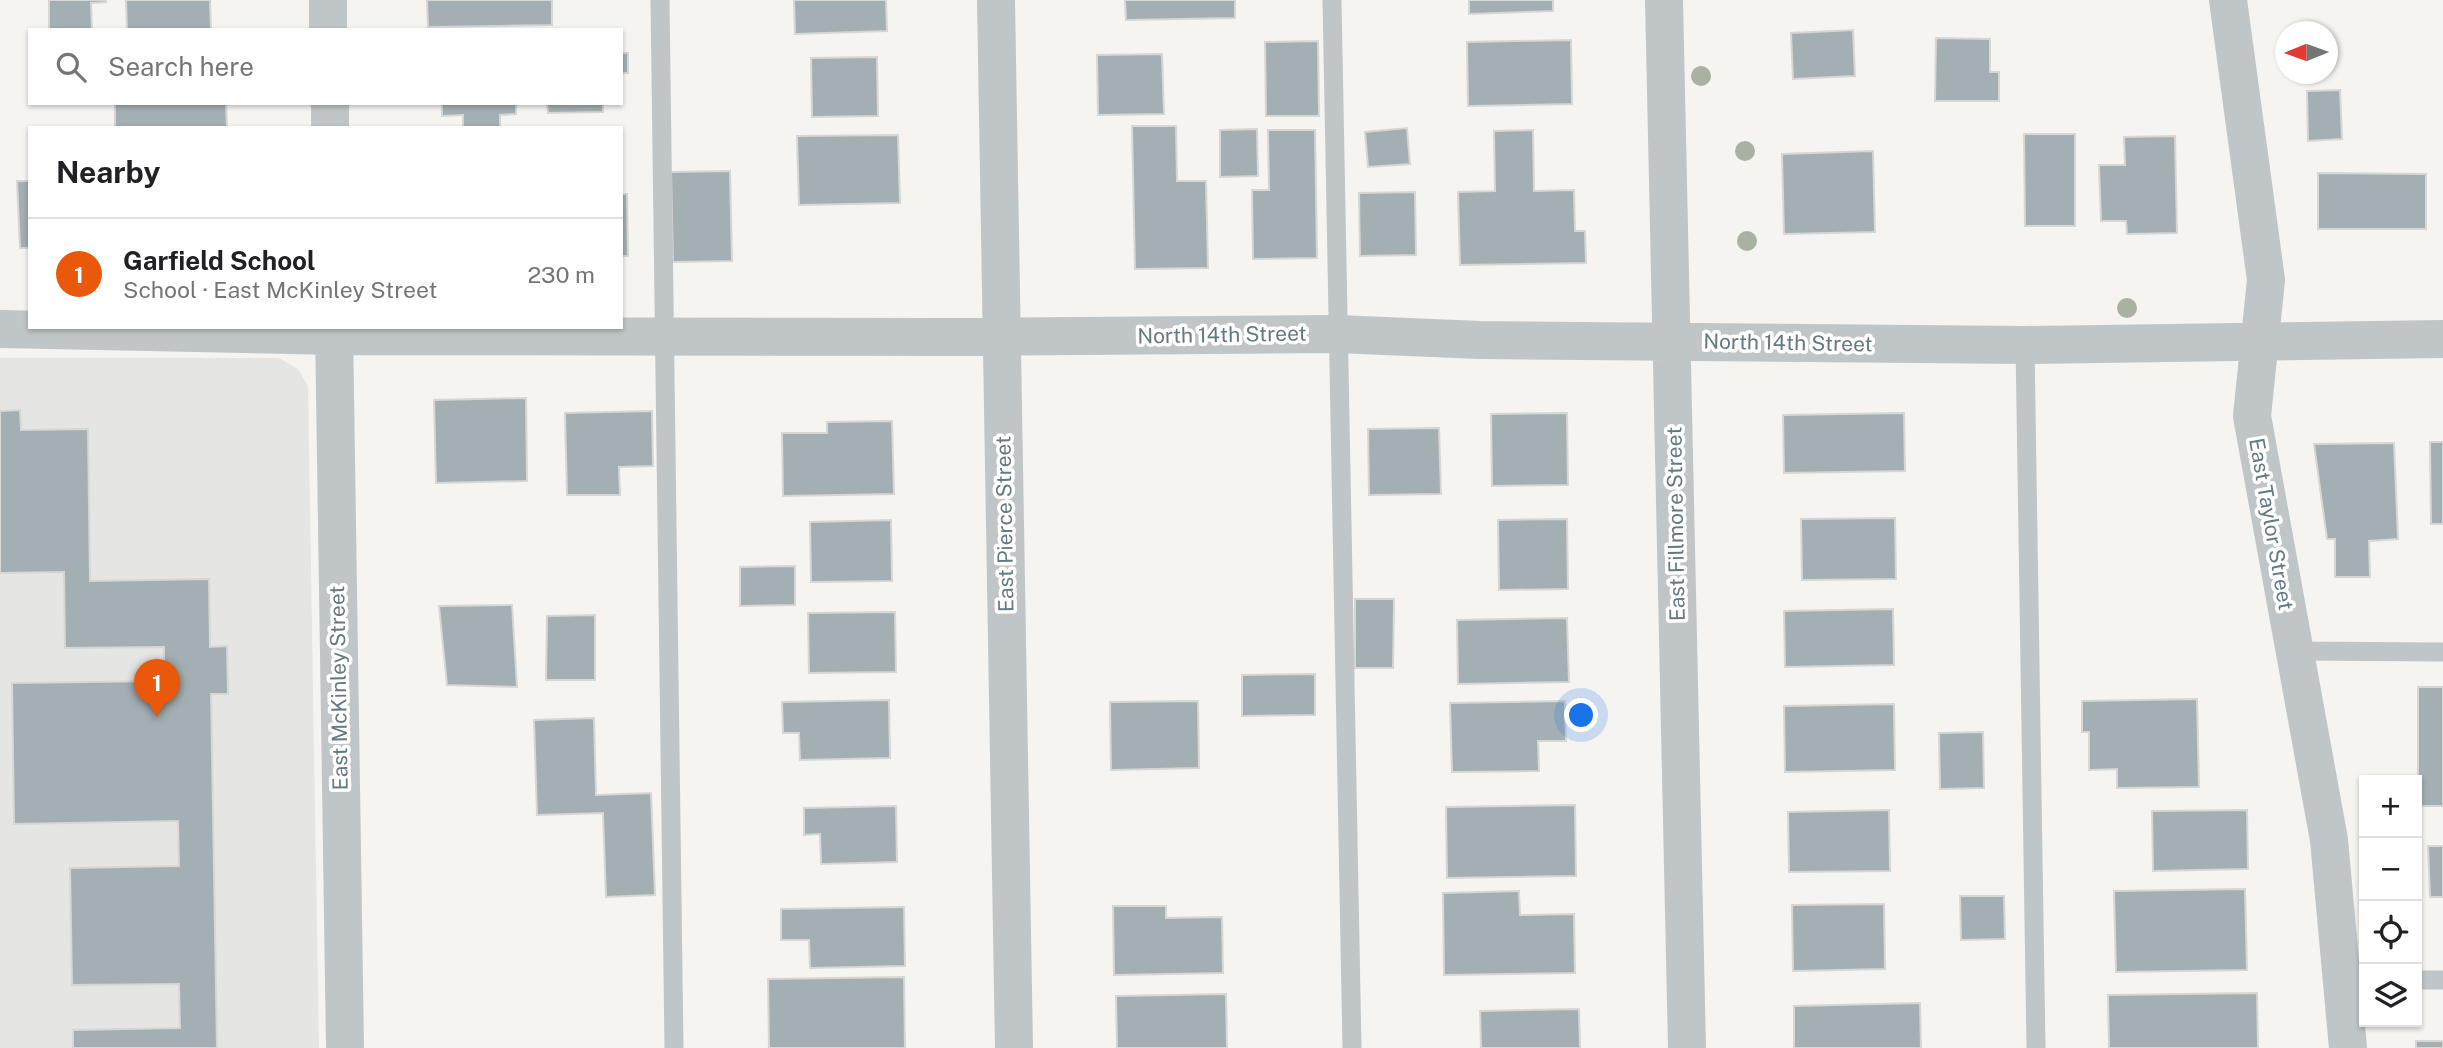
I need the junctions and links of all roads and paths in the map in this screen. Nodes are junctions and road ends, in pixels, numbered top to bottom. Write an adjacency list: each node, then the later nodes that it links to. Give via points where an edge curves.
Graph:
1 (328, 0): 7 (street)
2 (660, 0): 15 (lane)
3 (996, 0): 16 (street, East Pierce Street)
4 (1332, 0): 14 (lane)
5 (1664, 0): 19 (street, East Fillmore Street)
6 (2228, 0): 18 (street, East Taylor Street, via 2266,280)
7 (328, 28)
8 (330, 105): 9 (street)
9 (330, 126)
10 (0, 328): 11 (street, North 14th Street)
11 (28, 328)
12 (84, 329): 13 (street, North 14th Street)
13 (334, 332): 15 (street, North 14th Street); 26 (street, East McKinley Street)
14 (1337, 334): 16 (street, North 14th Street); 19 (street, North 14th Street); 29 (lane)
15 (666, 336): 16 (street, North 14th Street); 27 (lane)
16 (1002, 337): 28 (street, East Pierce Street)
17 (2443, 339): 18 (street, North 14th Street)
18 (2260, 340): 20 (street, North 14th Street); 21 (street, East Taylor Street, via 2252,416)
19 (1672, 342): 20 (street, North 14th Street); 30 (street, East Fillmore Street)
20 (2025, 345): 31 (lane)
21 (2295, 651): 22 (lane); 25 (street, East Taylor Street)
22 (2443, 652)
23 (2443, 979): 24 (lane)
24 (2422, 981)
25 (2353, 983): 32 (street, East Taylor Street)
26 (345, 1048)
27 (674, 1048)
28 (1014, 1048)
29 (1352, 1048)
30 (1687, 1048)
31 (2036, 1048)
32 (2348, 1048)

